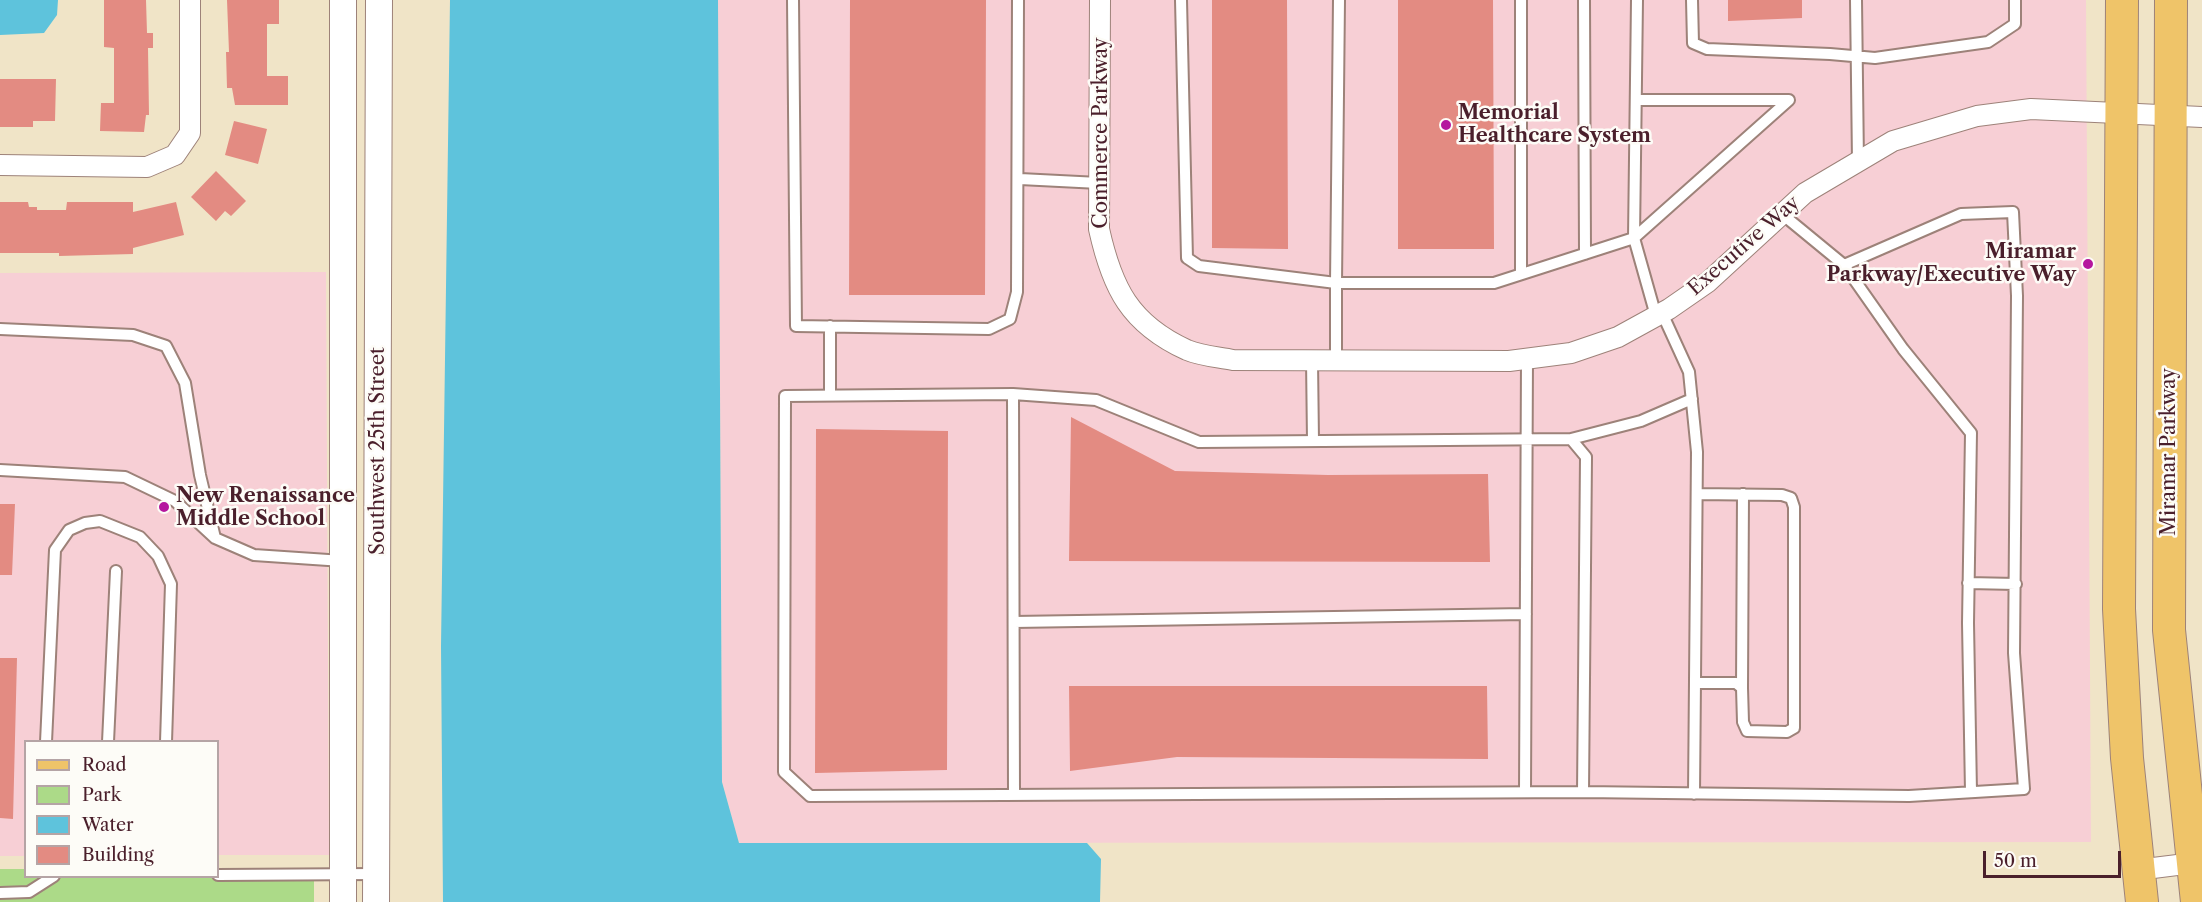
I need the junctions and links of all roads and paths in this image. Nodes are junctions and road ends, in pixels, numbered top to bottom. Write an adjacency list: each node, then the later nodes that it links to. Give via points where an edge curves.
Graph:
1 (190, 0): 23 (street, via 190,133 175,155 147,166)
2 (343, 0): 49 (street, Southwest 25th Street)
3 (379, 0): 68 (street, Southwest 25th Street)
4 (793, 0): 34 (lane, via 796,326)
5 (1018, 0): 24 (lane)
6 (1100, 0): 25 (street, Commerce Parkway)
7 (1181, 0): 31 (lane, via 1187,258 1199,266)
8 (1339, 0): 31 (lane)
9 (1521, 0): 30 (lane)
10 (1584, 0): 28 (lane)
11 (1637, 0): 18 (lane)
12 (1692, 0): 17 (lane, via 1693,43 1707,49)
13 (1856, 0): 17 (lane)
14 (2015, 0): 17 (lane, via 2015,24 1988,42 1875,58)
15 (2122, 0): 19 (main road)
16 (2171, 0): 20 (main road, Miramar Parkway)
17 (1857, 56): 22 (lane)
18 (1636, 100): 27 (lane); 27 (lane, via 1789,100)
19 (2122, 113): 20 (street, Executive Way); 22 (street, Executive Way, via 2031,109 1977,116 1893,141); 66 (main road, via 2120,609)
20 (2170, 115): 21 (street, Executive Way); 65 (main road, Miramar Parkway, via 2169,630)
21 (2202, 117)
22 (1858, 162): 26 (street, Executive Way, via 1804,193)
23 (0, 165)
24 (1020, 179): 25 (lane); 34 (lane, via 1017,292 1010,319 989,329)
25 (1099, 183): 32 (street, Commerce Parkway, via 1099,229 1106,262)
26 (1782, 214): 29 (lane); 33 (street, Executive Way, via 1708,282)
27 (1634, 238): 28 (lane); 33 (lane)
28 (1585, 254): 30 (lane)
29 (1844, 265): 51 (lane, via 1903,349 1971,433); 52 (lane, via 1961,214 2013,212 2017,296)
30 (1521, 274): 31 (lane, via 1494,283)
31 (1336, 283): 38 (lane)
32 (1122, 299): 37 (street, Executive Way, via 1153,331 1189,351 1233,360)
33 (1659, 314): 36 (street, Executive Way, via 1618,337 1571,353); 41 (lane, via 1689,372)
34 (830, 326): 40 (lane)
35 (0, 329): 48 (lane, via 133,335 166,346 185,383)
36 (1527, 358): 38 (street, Executive Way); 42 (lane)
37 (1312, 360): 38 (street, Executive Way); 44 (lane)
38 (1336, 360)
39 (1013, 394): 40 (lane); 44 (lane, via 1096,400 1199,442); 54 (lane)
40 (830, 395): 64 (lane, via 785,396 784,772 810,796)
41 (1692, 399): 43 (lane, via 1641,421); 46 (lane)
42 (1527, 439): 43 (lane); 44 (lane); 53 (lane)
43 (1571, 440): 61 (lane, via 1586,457)
44 (1313, 441)
45 (0, 470): 48 (lane, via 125,477 175,501)
46 (1697, 494): 47 (lane); 55 (lane)
47 (1743, 494): 56 (lane); 56 (lane, via 1782,495 1791,498 1794,507 1794,728 1787,732 1747,731)
48 (215, 538): 49 (lane, via 254,555)
49 (344, 561): 67 (street, Southwest 25th Street)
50 (116, 571): 58 (lane)
51 (1968, 583): 52 (lane); 62 (lane)
52 (2016, 584): 62 (lane, via 2014,652 2024,789)
53 (1526, 614): 54 (lane); 60 (lane)
54 (1014, 622): 64 (lane)
55 (1695, 683): 56 (lane, via 1736,683); 63 (lane)
56 (1742, 688)
57 (46, 740): 59 (lane, via 55,550 69,530 100,521 140,537 158,556 171,584)
58 (108, 740)
59 (166, 740)
60 (1525, 792): 61 (lane); 64 (lane)
61 (1583, 792): 63 (lane)
62 (1971, 792): 63 (lane, via 1909,796)
63 (1694, 794)
64 (1014, 795)
65 (2197, 863): 66 (street); 75 (main road, Miramar Parkway)
66 (2137, 870): 74 (main road)
67 (344, 873): 68 (lane); 69 (lane); 72 (street, Southwest 25th Street)
68 (376, 874): 73 (street, Southwest 25th Street)
69 (219, 875)
70 (51, 878): 71 (lane, via 29,892)
71 (0, 892)
72 (343, 902)
73 (376, 902)
74 (2142, 902)
75 (2197, 902)

